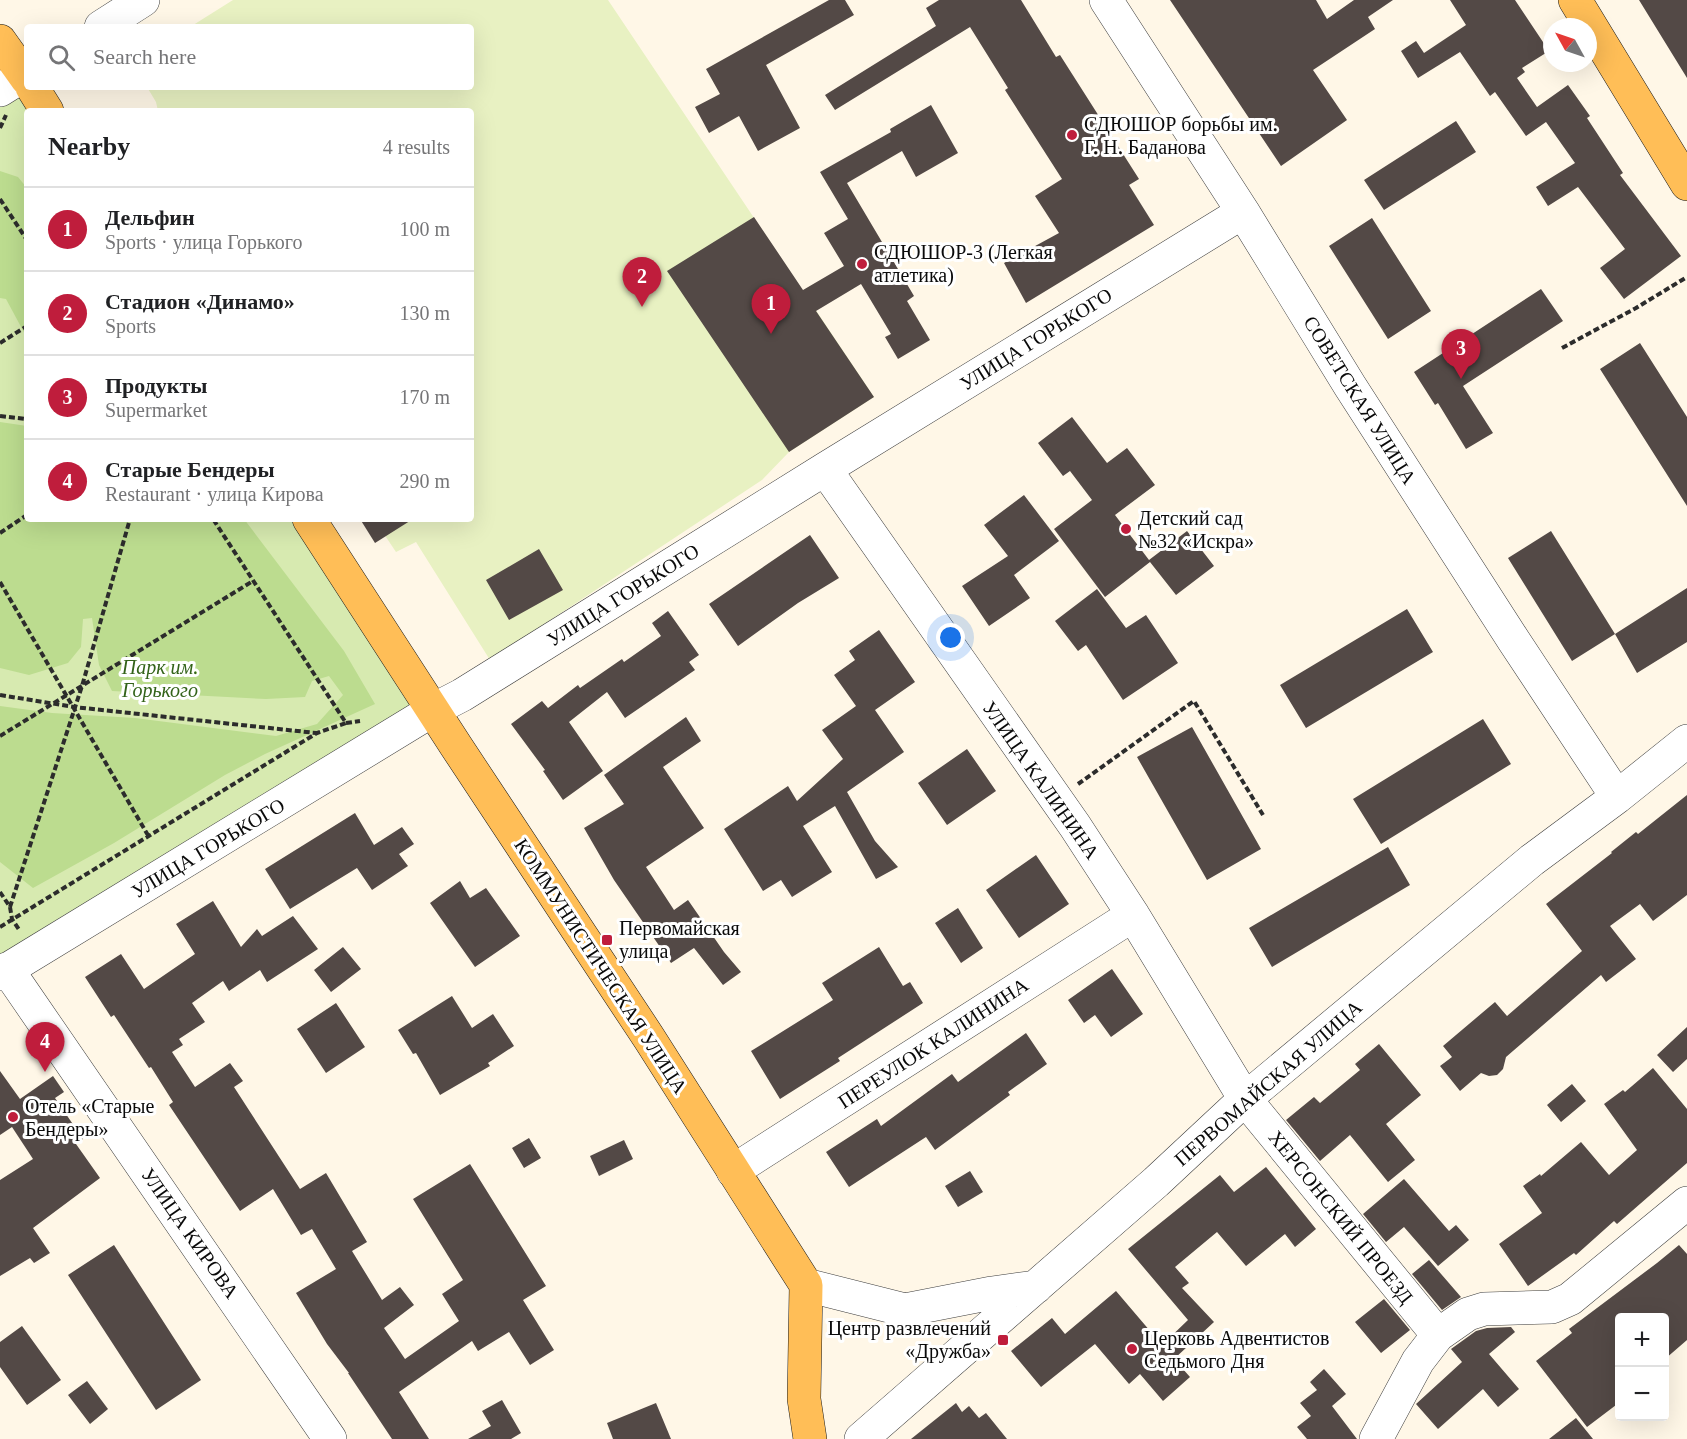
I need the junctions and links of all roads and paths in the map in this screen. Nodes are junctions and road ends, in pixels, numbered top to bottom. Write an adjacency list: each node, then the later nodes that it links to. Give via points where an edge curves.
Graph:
1 (143, 0): 4 (street)
2 (1106, 0): 11 (street, СОВЕТСКАЯ УЛИЦА)
3 (1575, 0): 9 (main road)
4 (106, 24)
5 (0, 41): 6 (main road)
6 (22, 81)
7 (29, 90): 8 (main road)
8 (44, 108)
9 (1687, 184)
10 (0, 199): 12 (path)
11 (1243, 212): 19 (street, УЛИЦА ГОРЬКОГО); 36 (street, СОВЕТСКАЯ УЛИЦА, via 1350,386)
12 (24, 235)
13 (1687, 277): 16 (path)
14 (24, 328): 15 (path)
15 (0, 343)
16 (1562, 348)
17 (0, 416): 18 (path)
18 (24, 419)
19 (825, 469): 32 (street, УЛИЦА ГОРЬКОГО); 37 (street, УЛИЦА КАЛИНИНА)
20 (24, 517): 24 (path)
21 (129, 522): 27 (path)
22 (215, 522): 25 (path)
23 (311, 522): 32 (main road, КОММУНИСТИЧЕСКАЯ УЛИЦА)
24 (0, 533)
25 (253, 581): 27 (path); 33 (path, via 346,723)
26 (0, 582): 29 (path)
27 (82, 686): 29 (path); 31 (path)
28 (0, 695): 30 (path)
29 (66, 695): 30 (path); 31 (path)
30 (53, 703): 31 (path); 34 (path)
31 (74, 707): 33 (path); 39 (path); 41 (path)
32 (433, 710): 45 (street, УЛИЦА ГОРЬКОГО); 47 (main road, КОММУНИСТИЧЕСКАЯ УЛИЦА)
33 (316, 733): 39 (path)
34 (0, 736)
35 (1687, 741): 36 (street, ПЕРВОМАЙСКАЯ УЛИЦА)
36 (1617, 797): 46 (street, ПЕРВОМАЙСКАЯ УЛИЦА, via 1532,860)
37 (1056, 799): 38 (path, via 1194,701); 42 (street, УЛИЦА КАЛИНИНА)
38 (1263, 815)
39 (148, 837): 43 (path)
40 (0, 892): 41 (path)
41 (10, 907): 43 (path)
42 (1133, 915): 46 (street, УЛИЦА КАЛИНИНА); 47 (street, ПЕРЕУЛОК КАЛИНИНА)
43 (12, 920): 44 (path)
44 (0, 927)
45 (3, 972): 52 (street, УЛИЦА КИРОВА)
46 (1245, 1099): 50 (street, ПЕРВОМАЙСКАЯ УЛИЦА); 51 (street, ХЕРСОНСКИЙ ПРОЕЗД)
47 (734, 1171): 49 (main road, КОММУНИСТИЧЕСКАЯ УЛИЦА)
48 (1687, 1203): 51 (street, via 1570,1299 1552,1307 1484,1309 1468,1314)
49 (806, 1285): 50 (street, via 905,1310); 53 (main road, via 804,1398)
50 (1036, 1287): 54 (street, ПЕРВОМАЙСКАЯ УЛИЦА)
51 (1438, 1335): 55 (street, via 1418,1361)
52 (330, 1439)
53 (810, 1439)
54 (861, 1439)
55 (1376, 1439)

